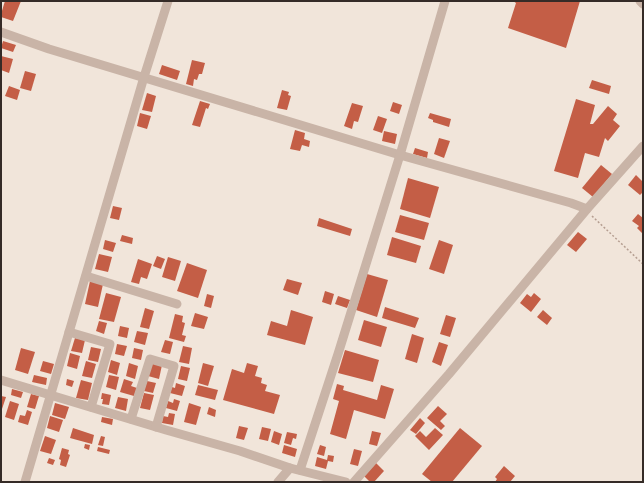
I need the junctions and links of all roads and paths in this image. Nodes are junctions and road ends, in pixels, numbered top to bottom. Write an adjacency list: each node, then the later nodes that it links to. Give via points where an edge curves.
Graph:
1 (168, 1): 6 (street)
2 (445, 1): 8 (street)
3 (640, 1): 4 (street)
4 (643, 4)
5 (1, 32): 6 (street)
6 (144, 78): 8 (street); 11 (street)
7 (643, 146): 9 (street)
8 (400, 155): 9 (street); 20 (street)
9 (587, 209): 10 (path); 24 (street)
10 (643, 264)
11 (86, 276): 12 (street); 13 (street)
12 (177, 304)
13 (69, 332): 15 (street); 16 (street, via 110,344)
14 (1, 380): 15 (street)
15 (51, 395): 16 (street); 21 (street)
16 (92, 407): 17 (street)
17 (131, 420): 18 (street); 18 (street, via 150,359 174,366)
18 (156, 427): 19 (street)
19 (290, 468): 20 (street); 22 (street)
20 (300, 470): 23 (street)
21 (25, 482)
22 (278, 482)
23 (346, 482)
24 (354, 482)

